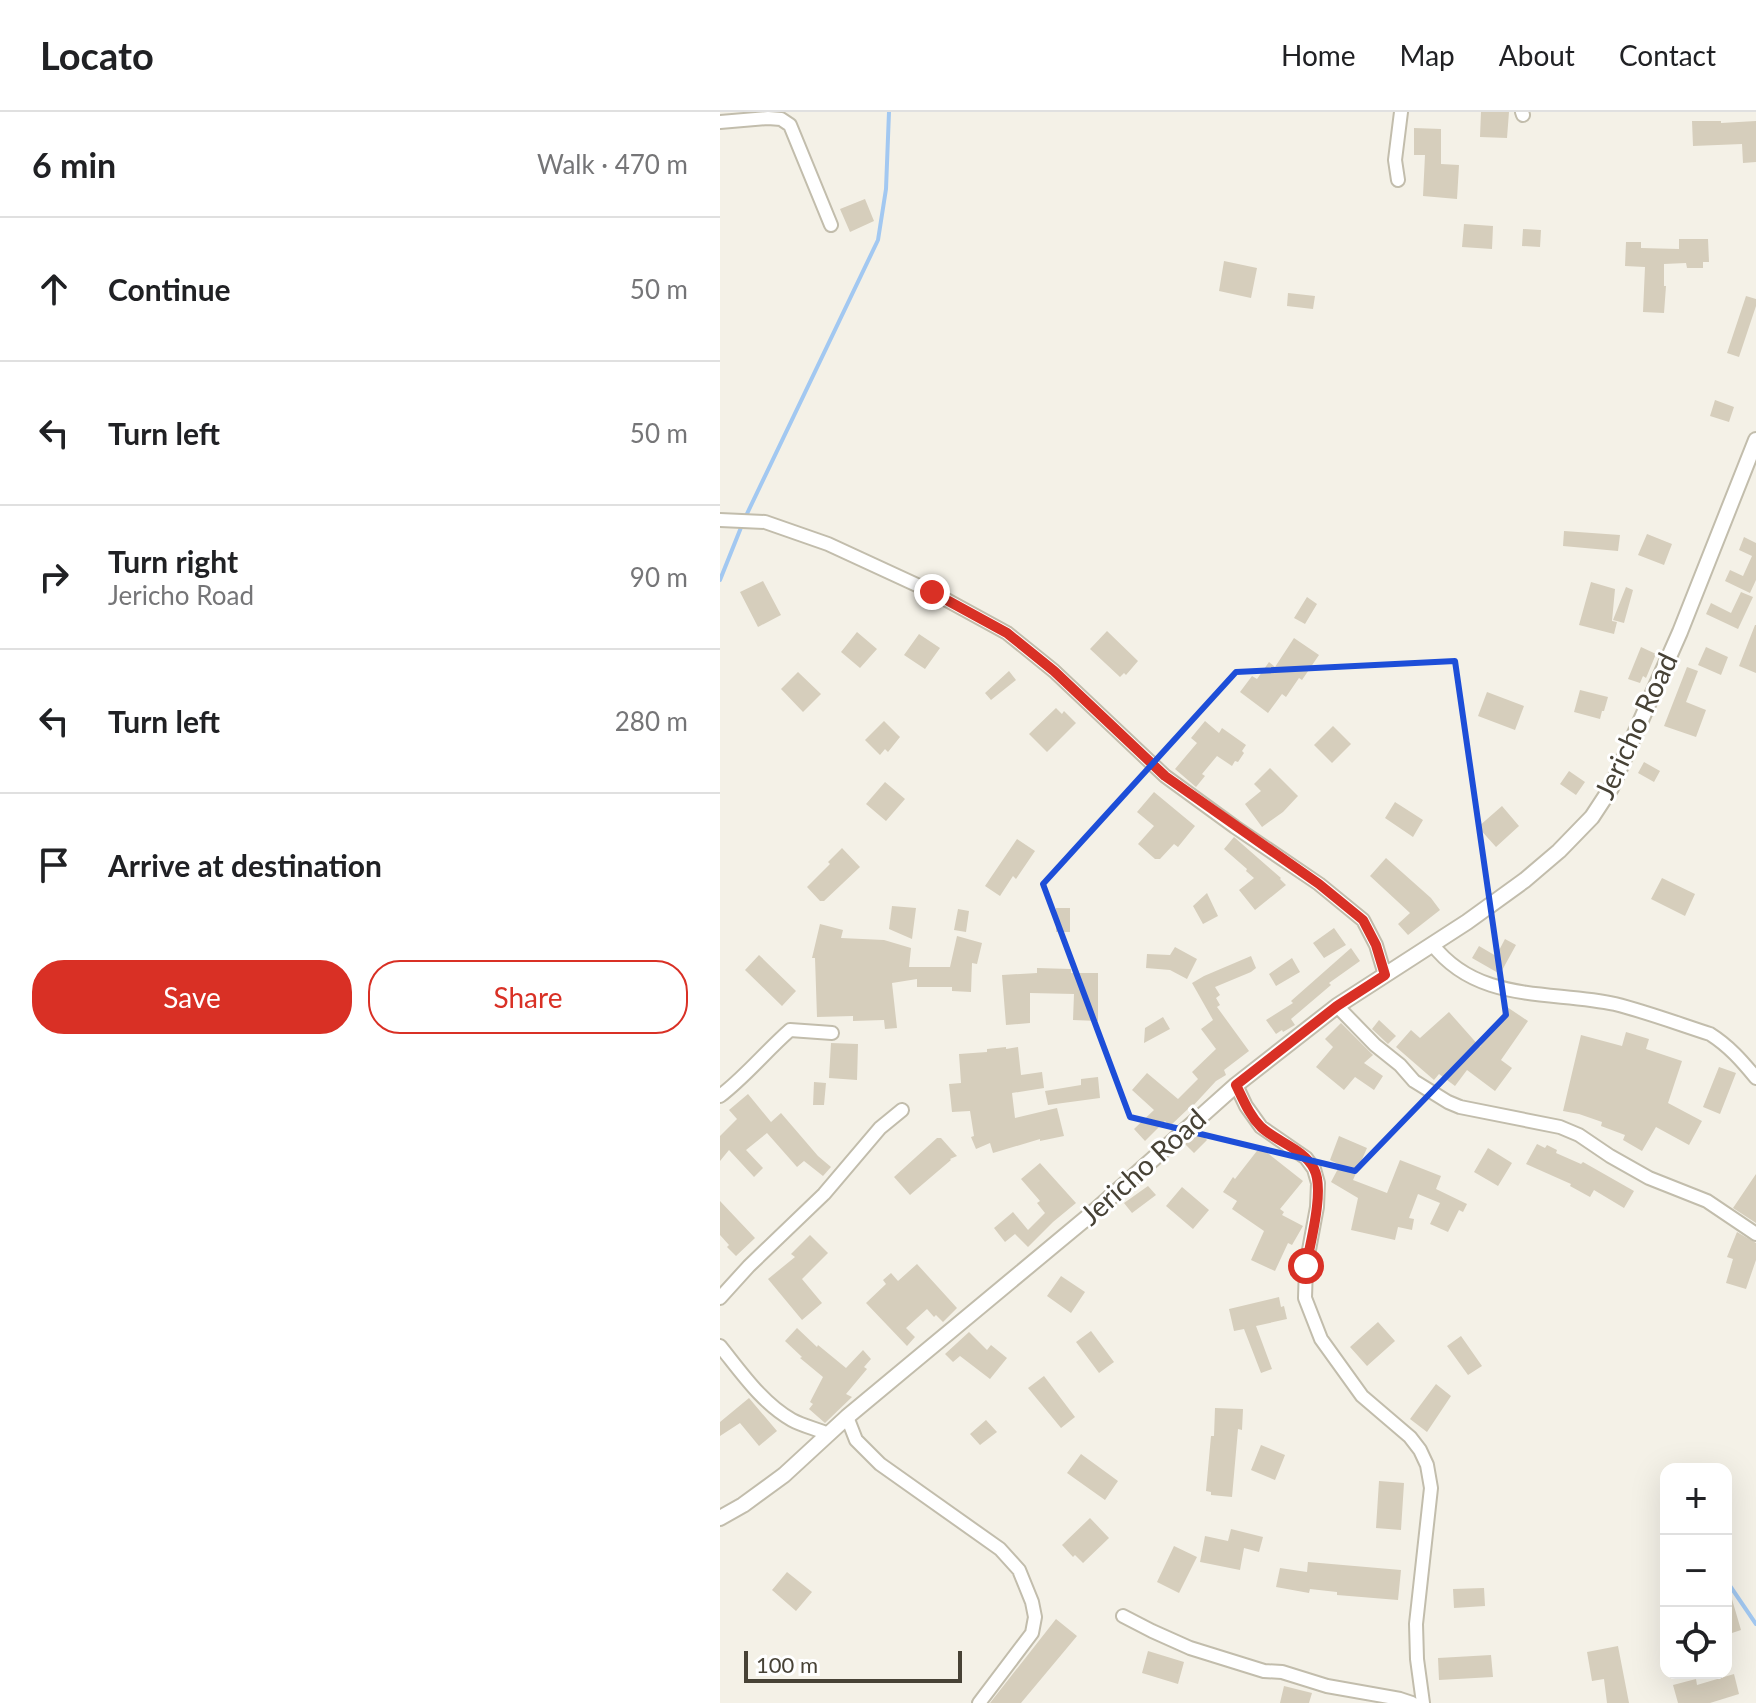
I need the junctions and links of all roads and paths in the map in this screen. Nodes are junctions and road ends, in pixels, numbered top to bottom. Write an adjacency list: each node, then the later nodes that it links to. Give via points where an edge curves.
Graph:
1 (1401, 112): 3 (street)
2 (720, 122): 4 (street, via 768,118 790,125)
3 (1398, 180)
4 (831, 225)
5 (1756, 440): 7 (street, Jericho Road, via 1611,788 1559,851)
6 (722, 520): 8 (street, via 765,522 828,544 1007,633 1165,776 1363,920)
7 (1432, 944): 8 (street, Jericho Road); 11 (street, via 1462,973 1518,993 1614,1004 1710,1034)
8 (1385, 975): 9 (street, Jericho Road)
9 (1337, 1006): 12 (street, Jericho Road); 15 (street, via 1414,1081 1448,1102 1579,1135 1649,1178 1707,1201)
10 (832, 1033): 13 (street, via 790,1030)
11 (1756, 1078)
12 (1236, 1085): 18 (street, Jericho Road, via 1096,1210); 25 (street, via 1261,1127 1314,1169 1317,1207 1305,1298 1321,1339 1362,1396 1410,1437 1427,1465 1431,1488 1416,1624)
13 (720, 1096)
14 (902, 1110): 16 (street)
15 (1756, 1234)
16 (720, 1298)
17 (720, 1346): 19 (street, via 770,1404 792,1420)
18 (847, 1417): 19 (street, Jericho Road); 23 (street, via 856,1440 880,1464 1000,1549 1019,1570 1032,1602 1032,1633)
19 (828, 1434): 20 (street, Jericho Road, via 784,1475)
20 (720, 1518)
21 (1123, 1616): 22 (street, via 1190,1648)
22 (1357, 1698): 24 (street)
23 (979, 1703)
24 (1412, 1703)
25 (1423, 1703)

